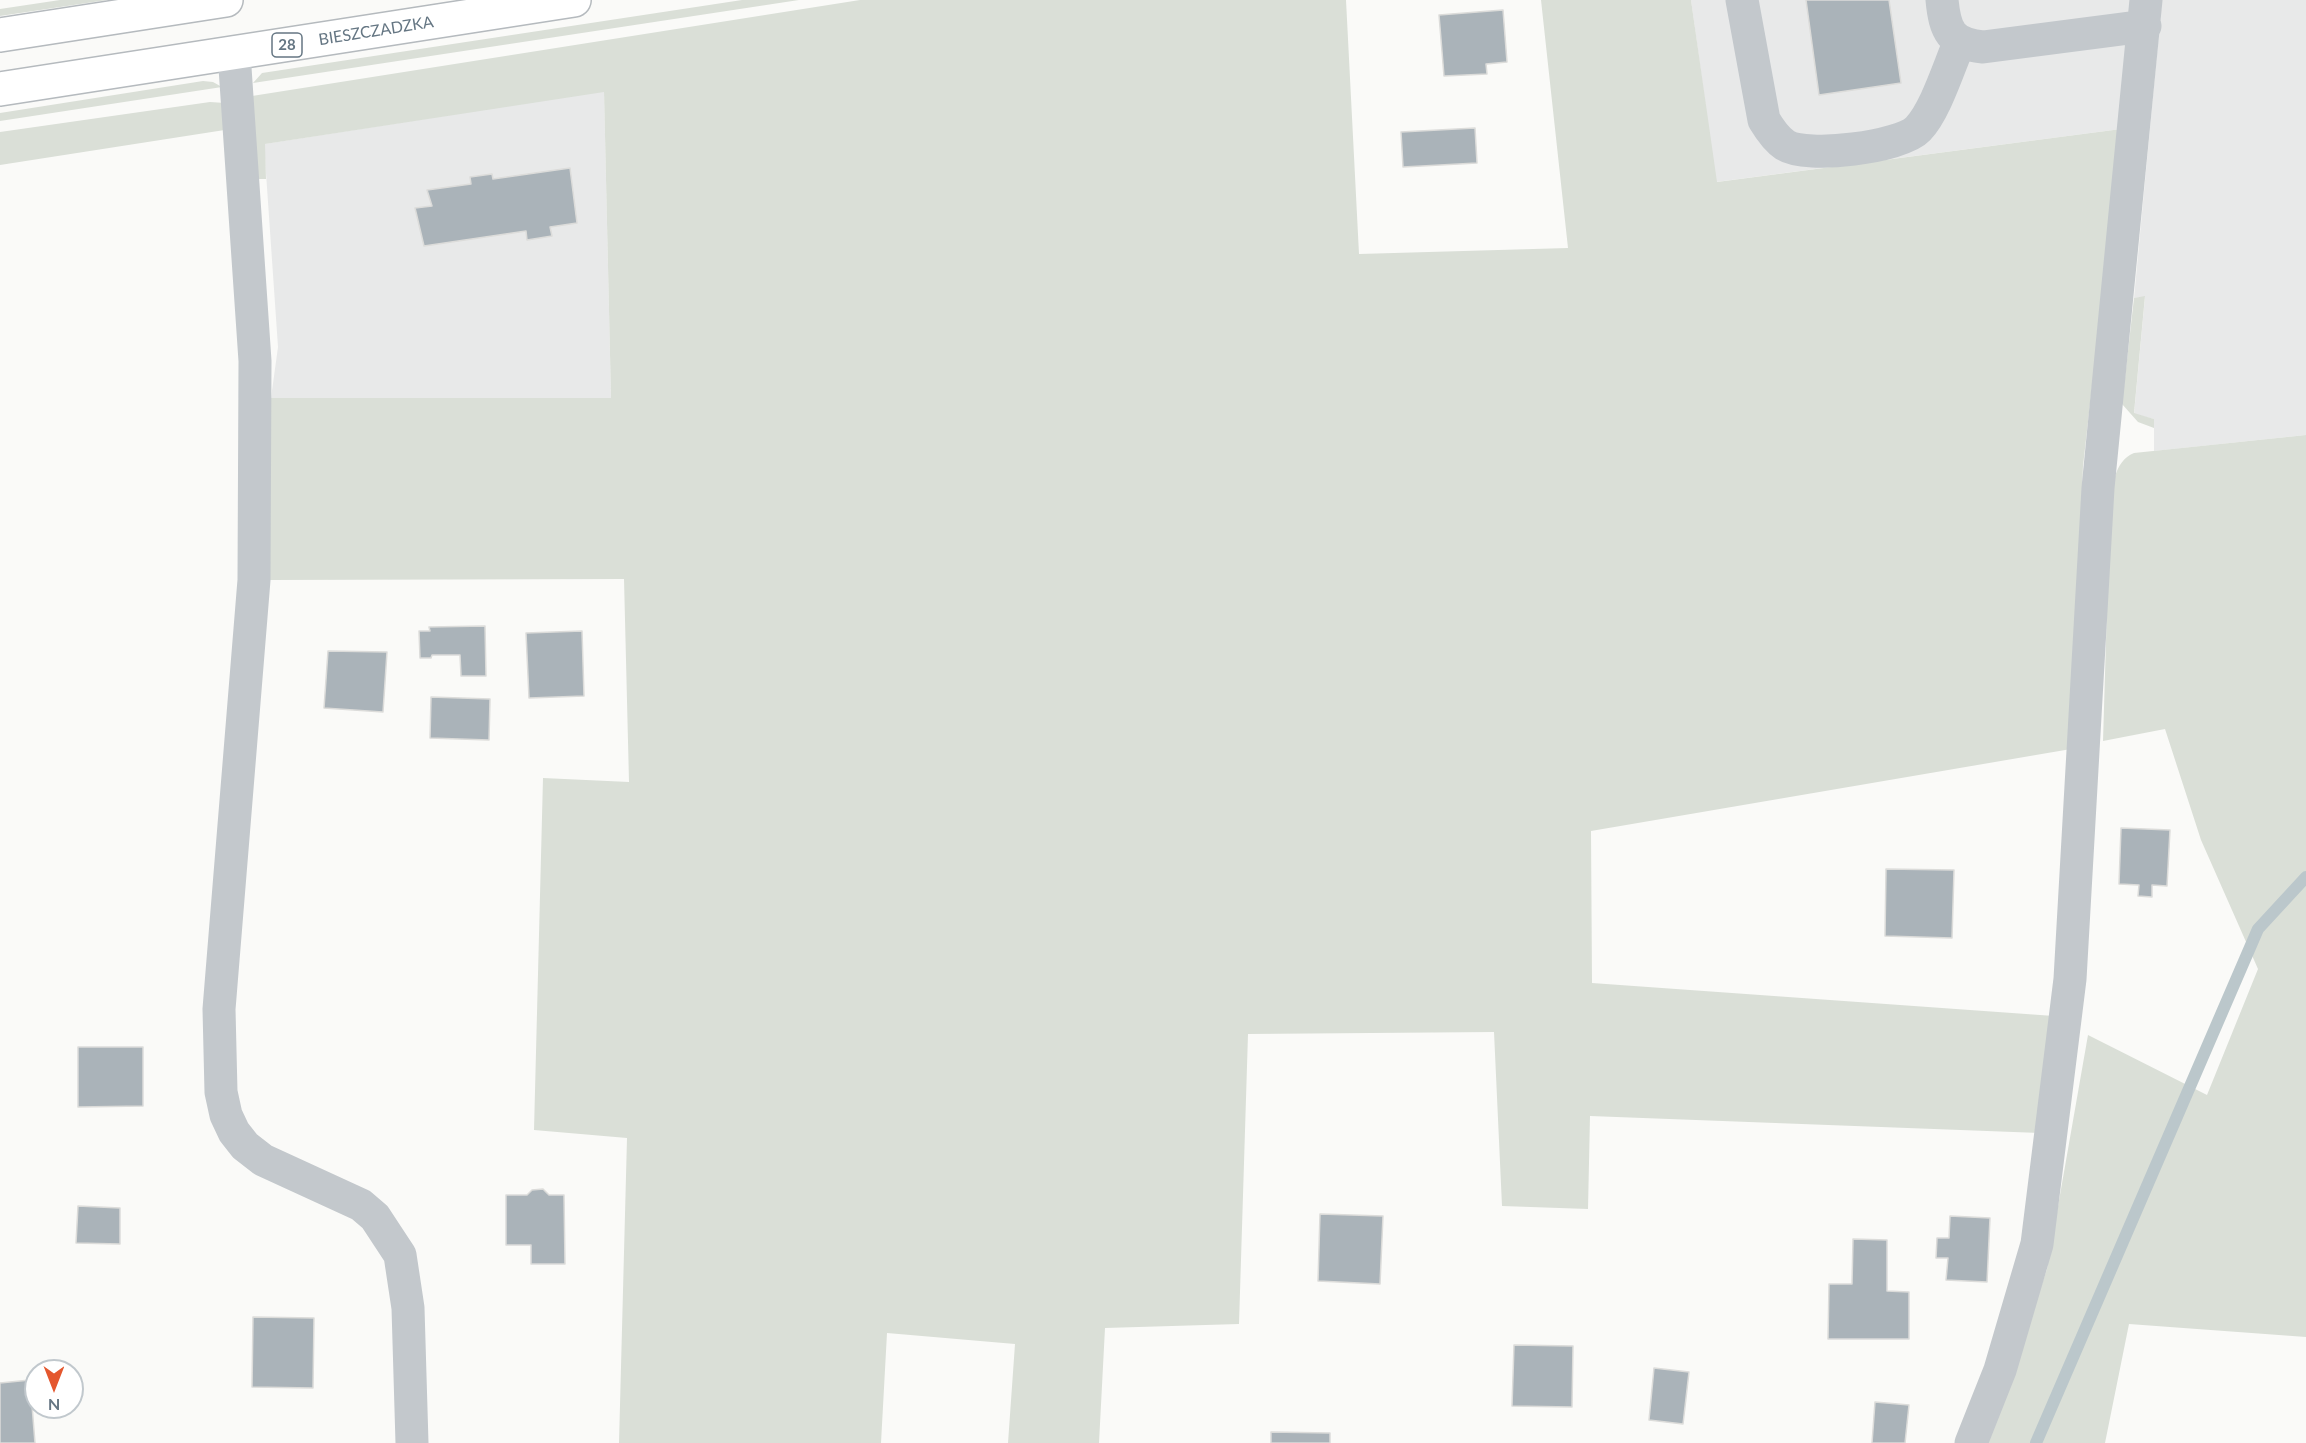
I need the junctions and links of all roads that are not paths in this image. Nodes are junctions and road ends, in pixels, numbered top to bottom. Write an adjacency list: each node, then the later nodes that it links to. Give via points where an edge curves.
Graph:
1 (226, 0): 6 (main road)
2 (574, 0): 8 (main road, BIESZCZADZKA / 28)
3 (1743, 0): 7 (street, via 1764,120 1786,146 1808,151 1829,153 1905,138 1918,129)
4 (1942, 0): 7 (street, via 1944,19 1953,37)
5 (2146, 13): 7 (street, via 1983,47); 11 (street, via 2098,488 2070,979 2037,1244 2000,1370)
6 (0, 35)
7 (1960, 41)
8 (234, 53): 9 (main road, BIESZCZADZKA / 28); 10 (street, via 255,361 254,580 219,1009 221,1092 226,1115 245,1146 263,1160 361,1205 382,1225 400,1255 408,1308)
9 (0, 89)
10 (412, 1443)
11 (1971, 1443)

